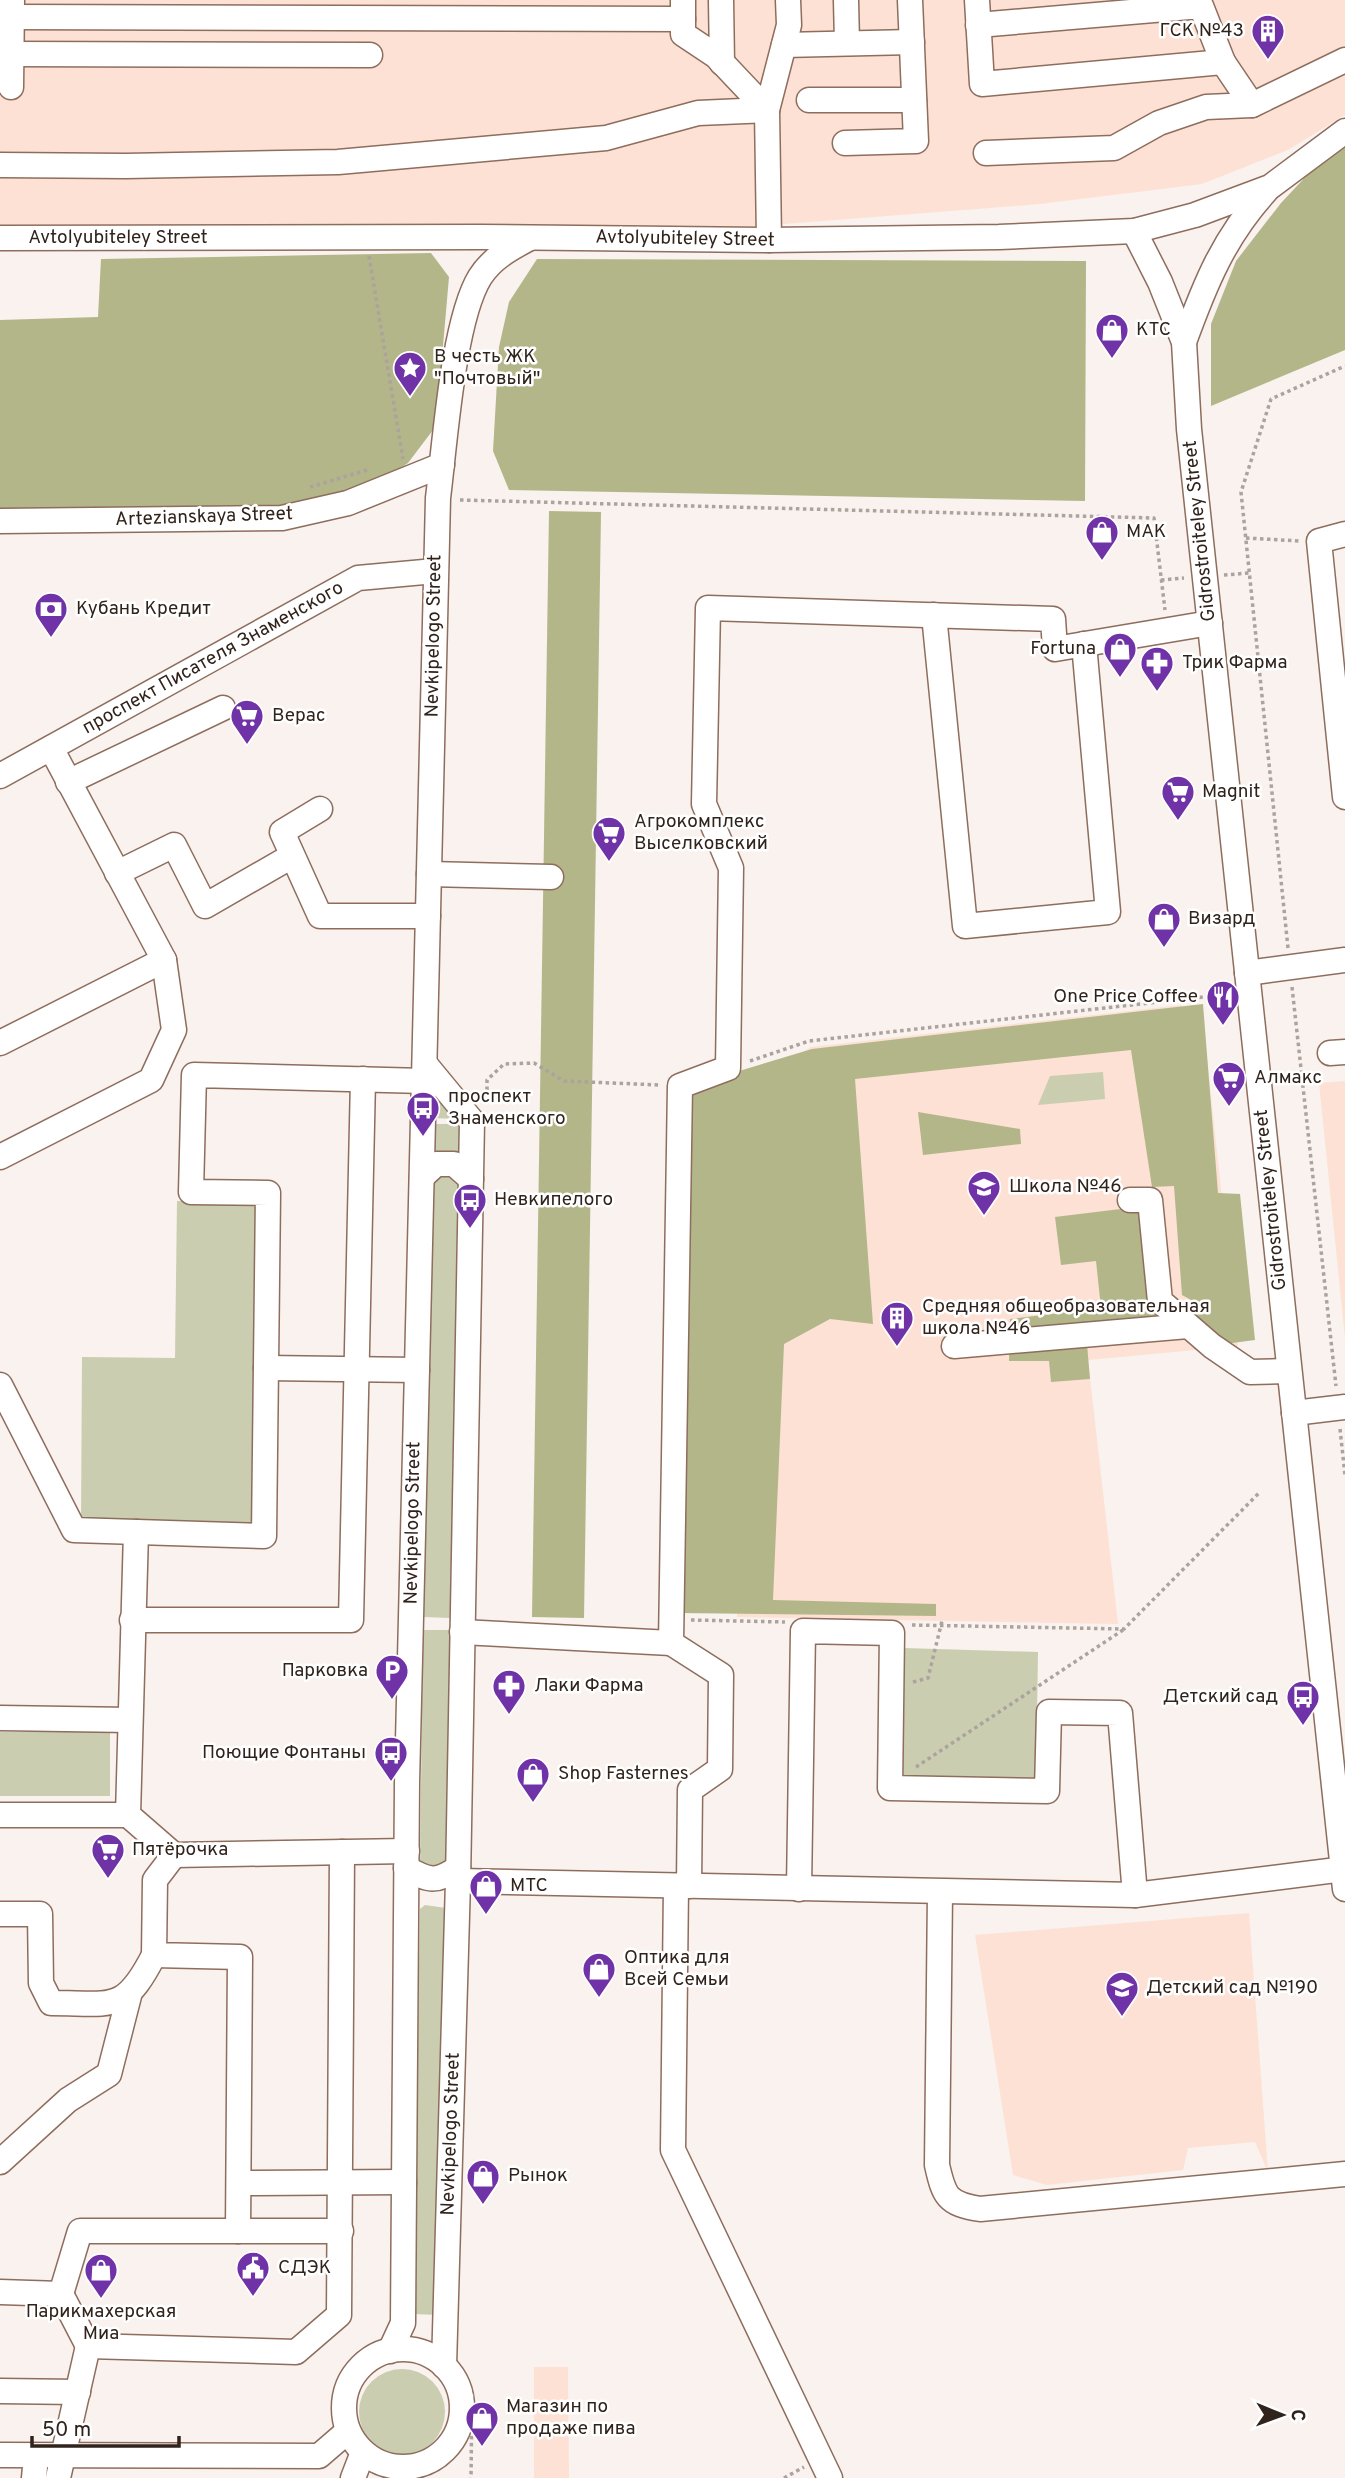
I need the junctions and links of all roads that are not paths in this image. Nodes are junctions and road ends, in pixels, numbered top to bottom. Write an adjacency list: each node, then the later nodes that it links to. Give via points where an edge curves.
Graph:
1 (721, 0): 16 (street)
2 (788, 0): 11 (street)
3 (846, 0): 10 (street)
4 (910, 0): 9 (street)
5 (977, 0): 8 (street)
6 (12, 8): 7 (street); 12 (street)
7 (683, 10): 16 (street, via 683,34)
8 (978, 25): 15 (street, via 1201,6); 15 (street, via 982,84)
9 (912, 42): 10 (street); 19 (street)
10 (847, 43): 11 (street)
11 (784, 45): 21 (street)
12 (11, 54): 13 (street); 17 (street)
13 (370, 55)
14 (1345, 60): 20 (street)
15 (1223, 62): 20 (street)
16 (722, 63): 21 (street)
17 (11, 87)
18 (809, 100): 19 (street)
19 (914, 100): 23 (street, via 916,141)
20 (1252, 106): 24 (street, via 1206,107 1159,123 1114,148)
21 (767, 110): 25 (street, via 698,113 606,138 338,162); 30 (street)
22 (1345, 131): 26 (street, Avtolyubiteley Street)
23 (845, 143)
24 (986, 153)
25 (0, 164)
26 (1270, 187): 27 (street, Avtolyubiteley Street, via 1195,215); 31 (street, Gidrostroiteley Street, via 1241,219 1216,261)
27 (1134, 231): 30 (street, Avtolyubiteley Street); 31 (street, Gidrostroiteley Street)
28 (0, 238): 29 (street, Avtolyubiteley Street)
29 (530, 238): 30 (street, Avtolyubiteley Street); 32 (street, Nevkipelogo Street, via 501,253 480,277 458,351)
30 (769, 240)
31 (1184, 342): 37 (street, Gidrostroiteley Street)
32 (442, 465): 33 (street, Artezianskaya Street, via 348,503 282,518); 35 (street, Nevkipelogo Street)
33 (0, 520)
34 (1345, 534): 43 (street, via 1320,541)
35 (435, 571): 40 (street, проспект Писателя Знаменского, via 358,578); 47 (street, Nevkipelogo Street)
36 (934, 615): 38 (street, via 1054,619 1055,649); 38 (street, via 965,926 1108,912); 72 (street, via 708,608 704,804 731,868 728,1068 680,1086)
37 (1210, 622): 38 (street); 52 (street, Gidrostroiteley Street)
38 (1084, 644)
39 (223, 708): 42 (street)
40 (51, 748): 41 (street, проспект Писателя Знаменского); 42 (street)
41 (0, 776)
42 (68, 782): 46 (street)
43 (1345, 797)
44 (320, 809): 45 (street, via 282,832)
45 (292, 856): 46 (street, via 205,906 174,845); 49 (street, via 320,916)
46 (117, 873): 50 (street)
47 (429, 874): 48 (street); 49 (street, Nevkipelogo Street)
48 (551, 877)
49 (428, 916): 54 (street, Nevkipelogo Street)
50 (164, 960): 53 (street); 56 (street, via 174,1030 150,1080)
51 (1345, 960): 52 (street)
52 (1248, 982): 65 (street, Gidrostroiteley Street)
53 (0, 1043)
54 (424, 1073): 55 (street); 57 (street, Nevkipelogo Street); 58 (street, Nevkipelogo Street, via 472,1121)
55 (363, 1079): 62 (street, via 194,1075 191,1192 268,1193); 63 (street)
56 (0, 1157)
57 (422, 1177): 58 (street, via 436,1164 454,1164); 64 (street, Nevkipelogo Street)
58 (471, 1179): 71 (street, Nevkipelogo Street)
59 (1130, 1200): 60 (street, via 1150,1200 1160,1301)
60 (1188, 1326): 61 (street); 65 (street, via 1250,1372)
61 (954, 1346)
62 (266, 1368): 63 (street); 69 (street, via 264,1536)
63 (356, 1369): 64 (street); 70 (street, via 351,1620)
64 (417, 1370): 79 (street, Nevkipelogo Street)
65 (1289, 1371): 68 (street, Gidrostroiteley Street)
66 (0, 1385): 69 (street, via 74,1530)
67 (1345, 1407): 68 (street)
68 (1294, 1413): 80 (street, Gidrostroiteley Street)
69 (136, 1532): 70 (street)
70 (132, 1620): 74 (street)
71 (462, 1632): 72 (street); 81 (street, Nevkipelogo Street)
72 (671, 1643): 82 (street, via 720,1675 720,1769 691,1790)
73 (0, 1718): 74 (street)
74 (130, 1720): 76 (street)
75 (0, 1815): 76 (street)
76 (128, 1815): 78 (street)
77 (342, 1852): 78 (street); 79 (street); 94 (street)
78 (174, 1855): 88 (street, via 155,1880)
79 (406, 1860): 81 (street, via 425,1878); 86 (street, Nevkipelogo Street)
80 (1344, 1876): 85 (street)
81 (458, 1883): 82 (street); 86 (street, via 442,1894); 101 (street, Nevkipelogo Street)
82 (683, 1886): 83 (street); 110 (street, via 673,2150)
83 (799, 1889): 84 (street); 85 (street, via 803,1631 892,1633 890,1788 1047,1791 1049,1712 1120,1713)
84 (940, 1892): 85 (street); 91 (street, via 937,2165 943,2192 959,2206 980,2209)
85 (1135, 1895)
86 (406, 1903): 92 (street, Nevkipelogo Street)
87 (0, 1914): 89 (street, via 40,1914 41,1983 51,2003 114,2003)
88 (154, 1955): 89 (street); 93 (street, via 240,1957)
89 (129, 1996): 90 (street, via 109,2074 68,2100)
90 (0, 2162)
91 (1345, 2174)
92 (404, 2182): 94 (street); 100 (street, Nevkipelogo Street, via 402,2323)
93 (239, 2183): 94 (street); 95 (street)
94 (341, 2184): 96 (street)
95 (238, 2231): 96 (street); 98 (street, via 80,2231)
96 (341, 2231): 99 (street, via 339,2315 296,2352)
97 (0, 2292): 98 (street)
98 (61, 2294): 99 (street)
99 (88, 2346): 103 (street)
100 (390, 2351): 101 (street, via 419,2352); 104 (street, via 364,2364 348,2388 344,2409)
101 (444, 2366): 105 (street, via 458,2388 461,2414 445,2449 411,2466 386,2465)
102 (0, 2391): 103 (street)
103 (78, 2392): 108 (street)
104 (348, 2431): 105 (street); 108 (street, via 319,2456)
105 (363, 2452): 109 (street)
106 (0, 2455): 107 (street)
107 (35, 2467): 108 (street)
108 (61, 2467)
109 (353, 2478)
110 (830, 2478)

